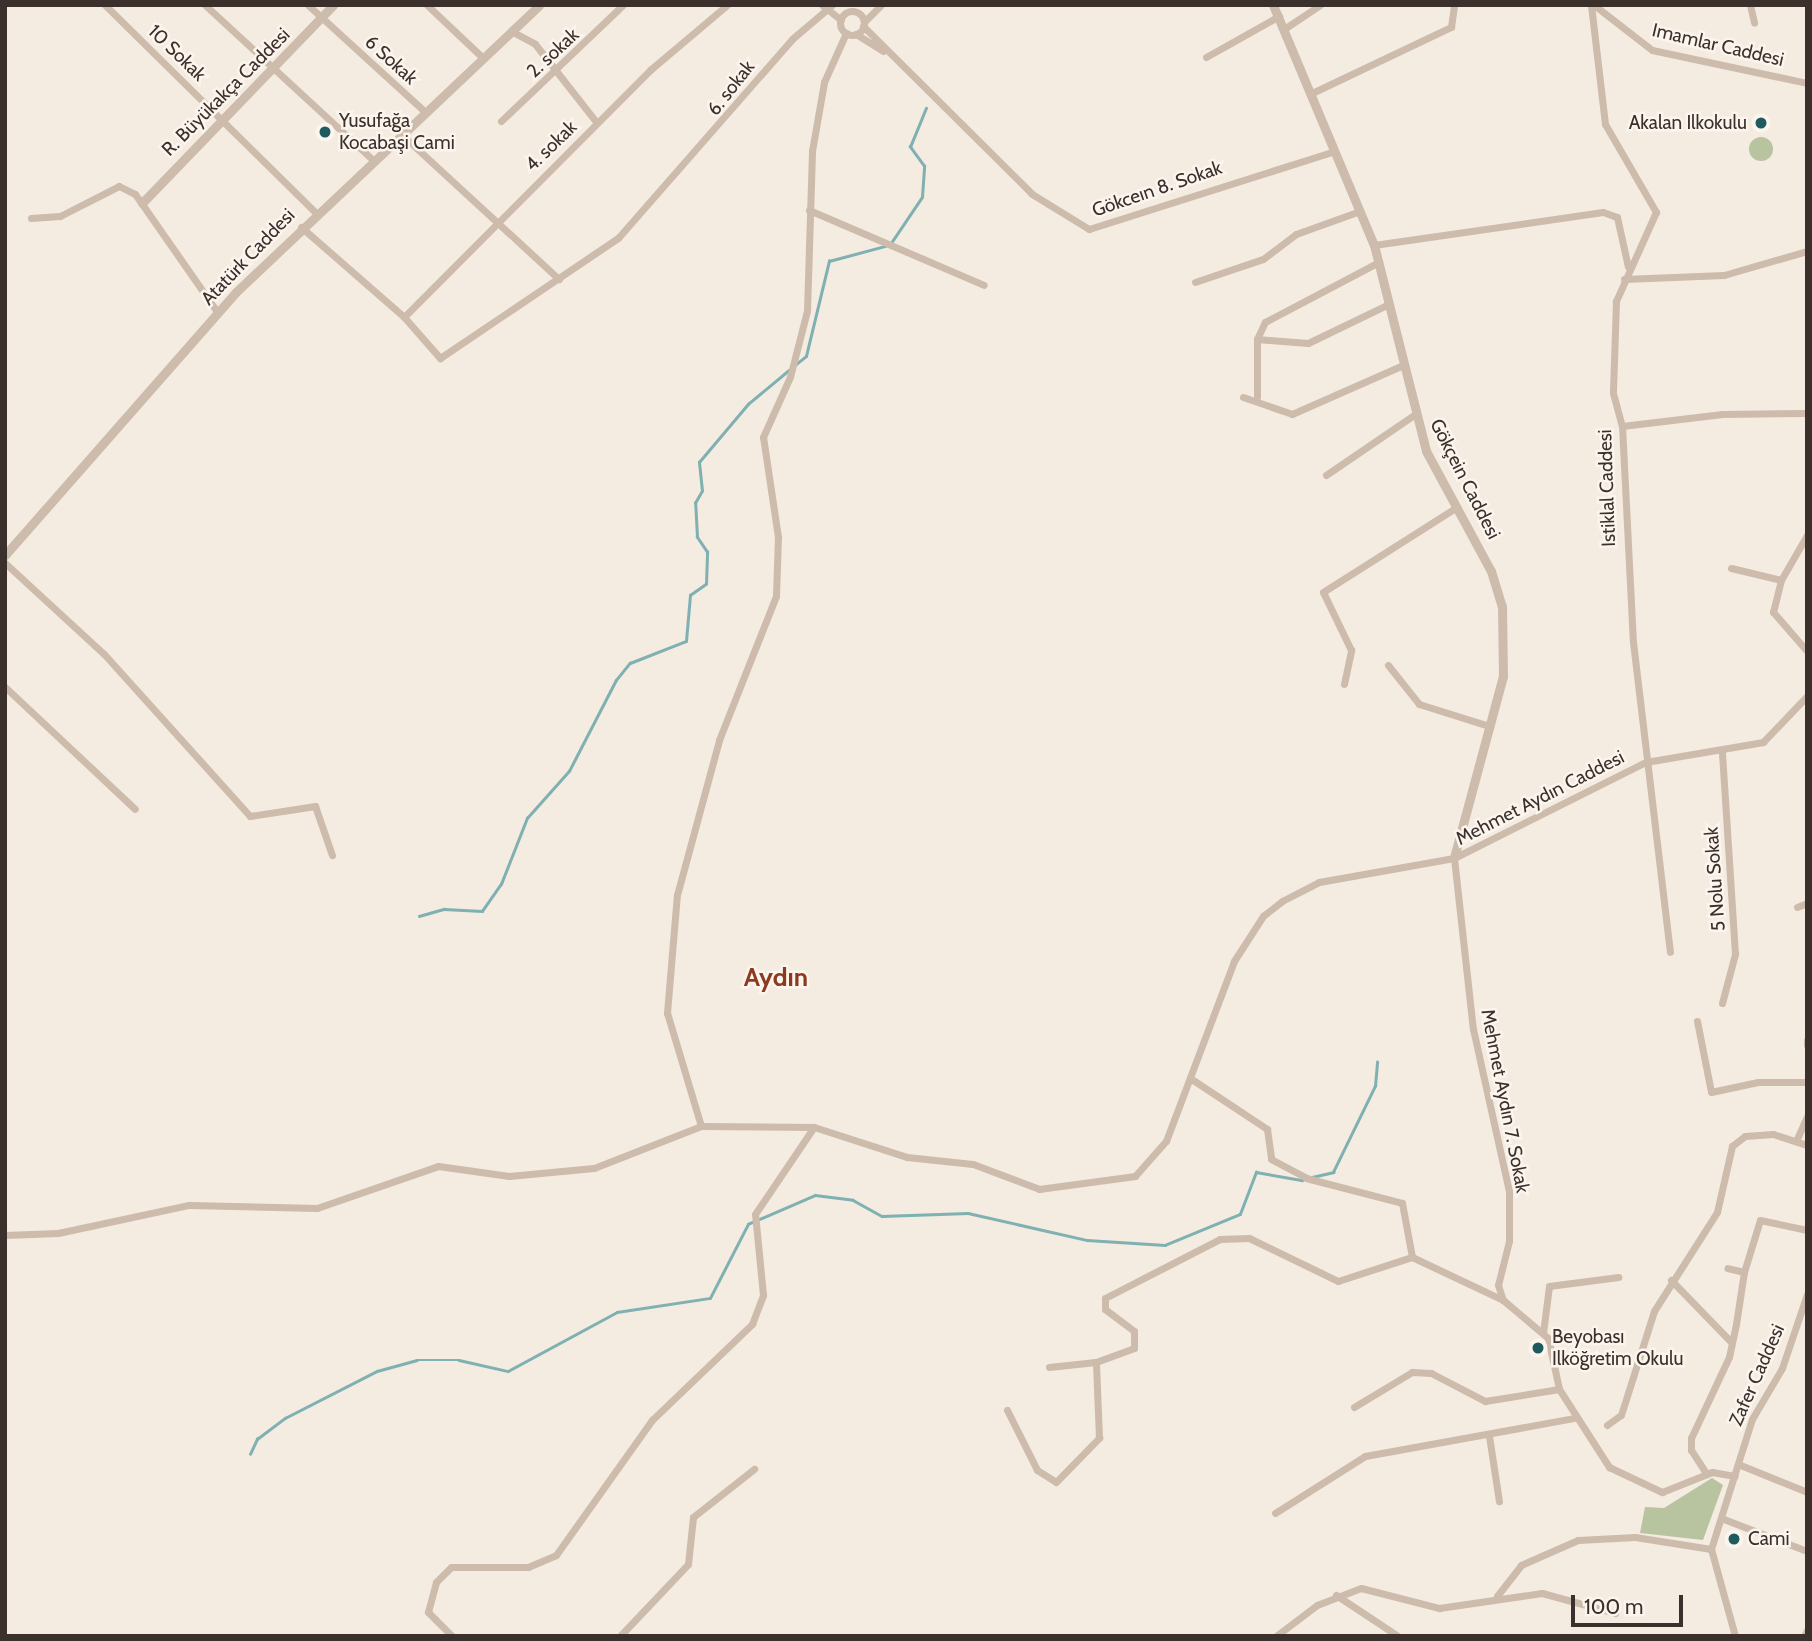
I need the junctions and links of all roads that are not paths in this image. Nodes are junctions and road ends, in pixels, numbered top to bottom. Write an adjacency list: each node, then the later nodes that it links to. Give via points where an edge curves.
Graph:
1 (105, 5): 35 (street, 10 Sokak)
2 (205, 5): 30 (street)
3 (308, 5): 19 (street, 6 Sokak)
4 (333, 5): 19 (street, R. Büyükakça Caddesi)
5 (539, 5): 24 (street, Atatürk Caddesi)
6 (623, 5): 31 (street, 2. sokak)
7 (727, 5): 37 (street, 4. sokak)
8 (865, 5): 17 (street)
9 (881, 5): 22 (street)
10 (1273, 5): 18 (street, Gökçein Caddesi)
11 (1320, 5): 23 (street)
12 (1454, 5): 33 (street, via 1451,27)
13 (1592, 5): 32 (street, Imamlar Caddesi, via 1652,50); 51 (street, Istiklal Caddesi, via 1605,124 1656,212)
14 (1749, 5): 21 (street)
15 (430, 6): 28 (street)
16 (827, 7): 20 (street); 52 (street, 6. sokak, via 775,58 660,196 618,238)
17 (855, 12): 20 (street); 22 (street, Gökceın 8. Sokak)
18 (1279, 16): 23 (street, Gökçein Caddesi); 29 (street)
19 (323, 19): 30 (street, R. Büyükakça Caddesi); 34 (street, 6 Sokak)
20 (841, 20): 25 (street)
21 (1755, 23)
22 (864, 24): 26 (street); 27 (street, Gökceın 8. Sokak)
23 (1284, 29): 33 (street, Gökçein Caddesi)
24 (511, 31): 28 (street, Atatürk Caddesi); 31 (street, via 534,44)
25 (846, 33): 26 (street); 42 (street, via 824,82)
26 (856, 34): 27 (street, Gökceın 8. Sokak)
27 (884, 52): 39 (street, Gökceın 8. Sokak, via 1032,194 1089,229)
28 (481, 56): 34 (street, Atatürk Caddesi)
29 (1206, 57)
30 (278, 68): 35 (street, R. Büyükakça Caddesi); 40 (street)
31 (557, 71): 36 (street, 2. sokak); 37 (street)
32 (1807, 83)
33 (1312, 93): 39 (street, Gökçein Caddesi)
34 (423, 110): 38 (street, Atatürk Caddesi)
35 (225, 121): 41 (street, R. Büyükakça Caddesi); 44 (street, 10 Sokak)
36 (501, 121)
37 (597, 123): 46 (street, 4. sokak)
38 (399, 132): 40 (street, Atatürk Caddesi); 46 (street)
39 (1335, 151): 43 (street, Gökçein Caddesi)
40 (371, 158): 44 (street, Atatürk Caddesi)
41 (142, 203): 45 (street, via 119,186 60,216); 57 (street)
42 (809, 210): 55 (street); 92 (street, via 807,311 790,377 763,437 778,537 776,596 719,740 677,895 667,972 672,1034)
43 (1360, 211): 48 (street, Gökçein Caddesi); 54 (street, via 1296,234 1263,259)
44 (316, 213): 47 (street, Atatürk Caddesi)
45 (31, 218)
46 (499, 219): 52 (street); 58 (street, 4. sokak)
47 (301, 228): 57 (street, Atatürk Caddesi); 58 (street)
48 (1374, 245): 50 (street, Gökçein Caddesi); 51 (street, via 1603,212 1616,217)
49 (1807, 251): 53 (street, via 1724,275)
50 (1379, 262): 56 (street, Gökçein Caddesi); 59 (street, via 1272,317)
51 (1628, 267): 53 (street, Istiklal Caddesi)
52 (559, 279): 58 (street, 6. sokak, via 440,358)
53 (1624, 279): 65 (street, Istiklal Caddesi, via 1614,327 1613,393)
54 (1195, 282)
55 (984, 285)
56 (1389, 304): 59 (street, via 1308,343); 60 (street, Gökçein Caddesi)
57 (218, 313): 69 (street, Atatürk Caddesi)
58 (404, 317)
59 (1257, 339): 62 (street)
60 (1401, 366): 62 (street, via 1292,414); 64 (street, Gökçein Caddesi)
61 (1243, 397): 62 (street)
62 (1257, 397)
63 (1807, 413): 65 (street, via 1722,414)
64 (1414, 415): 66 (street); 67 (street, Gökçein Caddesi)
65 (1622, 426): 80 (street, Istiklal Caddesi, via 1624,552)
66 (1326, 475)
67 (1457, 507): 75 (street, via 1323,592 1351,650); 78 (street, Gökçein Caddesi, via 1502,606 1503,676)
68 (1807, 535): 72 (street)
69 (5, 555)
70 (5, 563): 82 (street, via 104,654 250,816 315,806)
71 (1731, 568): 72 (street)
72 (1781, 580): 73 (street, via 1775,618)
73 (1807, 651)
74 (1388, 666): 78 (street, via 1419,704)
75 (1344, 684)
76 (5, 687): 81 (street)
77 (1807, 696): 79 (street, Mehmet Aydın Caddesi, via 1763,742)
78 (1489, 726): 83 (street, Gökçein Caddesi)
79 (1722, 751): 80 (street, Mehmet Aydın Caddesi); 87 (street, 5 Nolu Sokak, via 1735,954)
80 (1646, 762): 83 (street, Mehmet Aydın Caddesi); 86 (street, Istiklal Caddesi)
81 (135, 809)
82 (332, 855)
83 (1454, 858): 89 (street, Mehmet Aydın Caddesi, via 1320,882 1263,916 1218,998); 104 (street, Mehmet Aydın 7. Sokak, via 1473,1030 1509,1191 1509,1241 1498,1285)
84 (1807, 903): 85 (street)
85 (1797, 907)
86 (1670, 952)
87 (1722, 1003)
88 (1697, 1021): 90 (street, via 1711,1092 1758,1082)
89 (1193, 1080): 93 (street, Mehmet Aydın Caddesi, via 1146,1169 1062,1187 1021,1186 973,1164 907,1157); 98 (street, via 1267,1129 1271,1159 1317,1182 1402,1203)
90 (1807, 1082)
91 (1807, 1116): 94 (street)
92 (701, 1126): 93 (street, Mehmet Aydın Caddesi); 97 (street, Mehmet Aydın Caddesi, via 593,1168 566,1166 509,1176 438,1166 317,1208 189,1205 58,1233)
93 (814, 1127): 129 (street, via 755,1218 763,1295 752,1324 652,1420 556,1555 528,1567 451,1567 436,1582 428,1612)
94 (1796, 1141): 95 (street); 102 (street, via 1773,1134 1737,1141 1725,1158 1717,1212)
95 (1807, 1144)
96 (1807, 1230): 100 (street, via 1760,1220)
97 (5, 1235)
98 (1412, 1257): 104 (street); 107 (street, via 1338,1281 1260,1242 1220,1239 1163,1273 1108,1294 1105,1309 1134,1331 1136,1344)
99 (1727, 1268): 100 (street)
100 (1744, 1272): 106 (street)
101 (1618, 1277): 105 (street, via 1549,1286)
102 (1671, 1280): 106 (street); 113 (street, via 1645,1329 1621,1415)
103 (1807, 1294): 115 (street, Zafer Caddesi)
104 (1503, 1300): 105 (street)
105 (1543, 1333): 109 (street)
106 (1731, 1342): 117 (street, via 1691,1438)
107 (1096, 1362): 108 (street); 111 (street, via 1099,1438 1056,1482 1037,1470)
108 (1049, 1367)
109 (1559, 1389): 110 (street, via 1485,1401 1431,1373 1412,1372); 112 (street)
110 (1354, 1407)
111 (1007, 1410)
112 (1574, 1418): 114 (street); 117 (street, via 1609,1467 1651,1490 1668,1493)
113 (1607, 1425)
114 (1489, 1436): 120 (street); 121 (street, via 1365,1456)
115 (1738, 1464): 118 (street, Zafer Caddesi); 119 (street)
116 (754, 1469): 130 (street, via 693,1517 688,1564)
117 (1706, 1474): 118 (street)
118 (1735, 1476): 122 (street, Zafer Caddesi)
119 (1807, 1492)
120 (1499, 1501)
121 (1275, 1513)
122 (1721, 1518): 123 (street, Zafer Caddesi); 124 (street)
123 (1711, 1549): 126 (street, via 1634,1537 1578,1540 1521,1564); 133 (street)
124 (1807, 1550)
125 (1336, 1595): 126 (street, via 1362,1588 1439,1608); 131 (street); 132 (street)
126 (1497, 1597): 127 (street, via 1542,1593)
127 (1615, 1614)
128 (1807, 1630): 134 (street)
129 (452, 1636)
130 (620, 1636)
131 (1276, 1636)
132 (1398, 1636)
133 (1735, 1636)
134 (1804, 1636)

